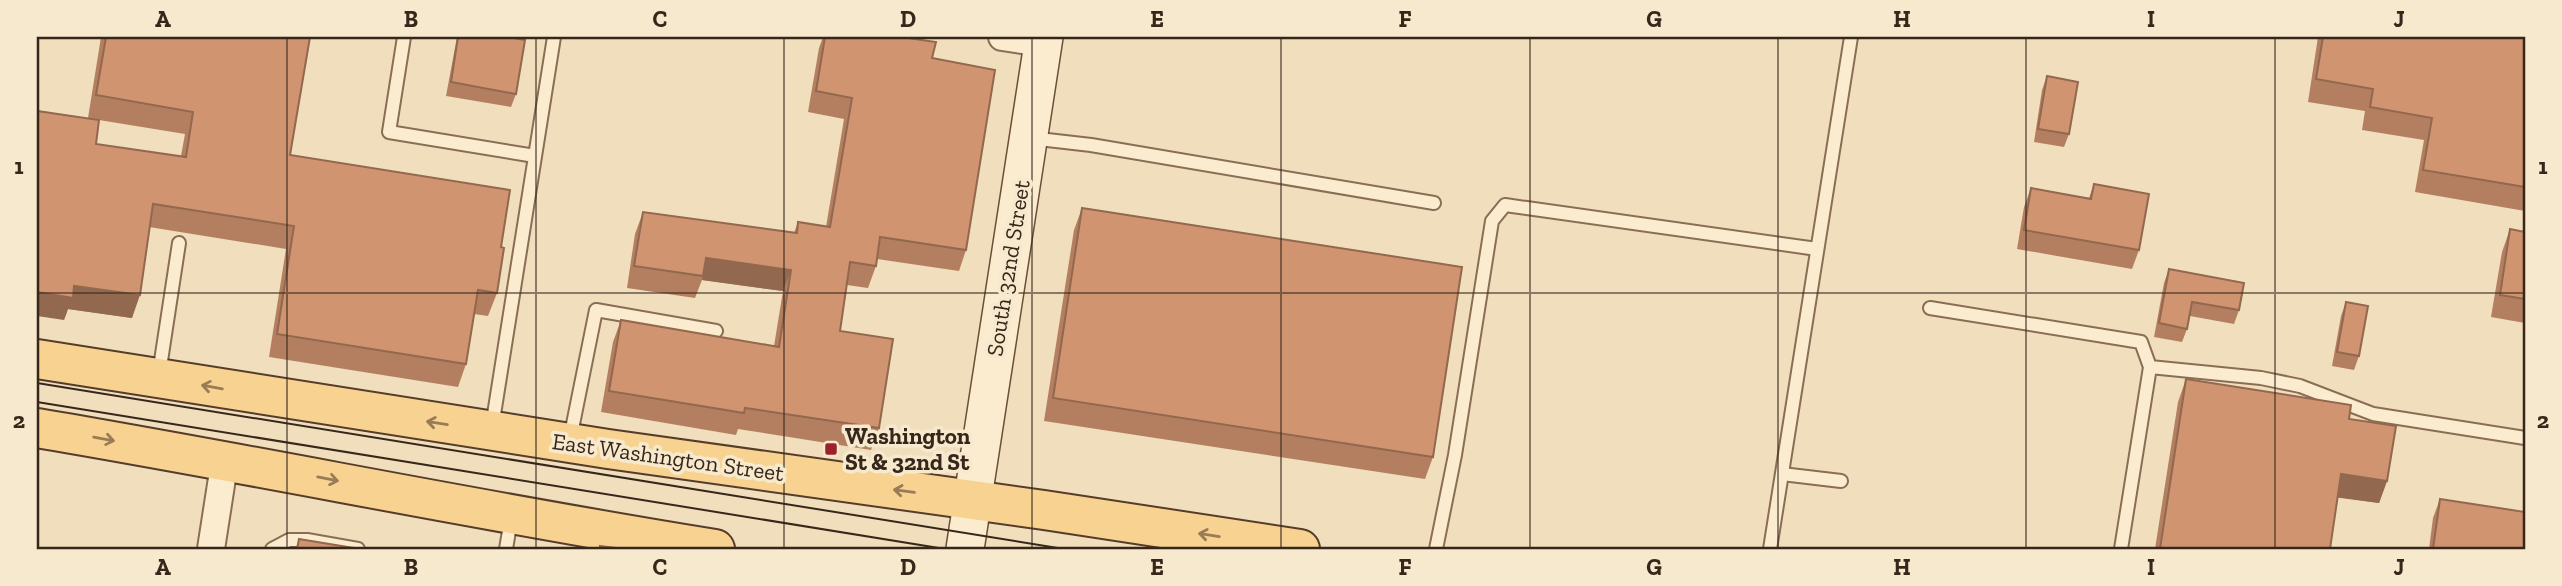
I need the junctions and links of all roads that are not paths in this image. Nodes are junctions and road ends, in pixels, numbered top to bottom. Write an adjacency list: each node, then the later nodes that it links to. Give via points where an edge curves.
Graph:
1 (404, 37): 7 (lane, via 389,132)
2 (554, 37): 7 (lane)
3 (1002, 37): 5 (street)
4 (1852, 37): 10 (lane)
5 (1043, 40): 6 (main road, South 32nd Street)
6 (1028, 138): 8 (lane); 23 (main road, South 32nd Street)
7 (535, 156): 17 (lane)
8 (1434, 203)
9 (179, 243): 15 (lane)
10 (1817, 249): 21 (lane); 31 (lane, via 1505,205 1492,221)
11 (1930, 308): 14 (lane, via 2141,342)
12 (716, 331): 19 (lane, via 596,310)
13 (37, 359): 15 (main road, East Washington Street)
14 (2150, 368): 18 (lane, via 2261,378 2300,386 2374,414); 33 (lane)
15 (158, 377): 17 (main road, East Washington Street, one-way to 15)
16 (37, 428): 20 (main road, one-way to 20)
17 (491, 431): 19 (main road, East Washington Street)
18 (2525, 438)
19 (569, 443): 23 (main road, East Washington Street, one-way to 19)
20 (225, 459): 24 (main road, one-way to 24); 25 (street)
21 (1782, 474): 22 (lane); 32 (lane)
22 (1841, 481)
23 (972, 500): 29 (main road, South 32nd Street); 30 (main road, East Washington Street, one-way to 23)
24 (509, 532): 28 (main road)
25 (211, 549)
26 (272, 549): 27 (lane, via 289,540 307,540)
27 (358, 549)
28 (715, 549)
29 (965, 549)
30 (1300, 549)
31 (1436, 549)
32 (1770, 549)
33 (2121, 549)

